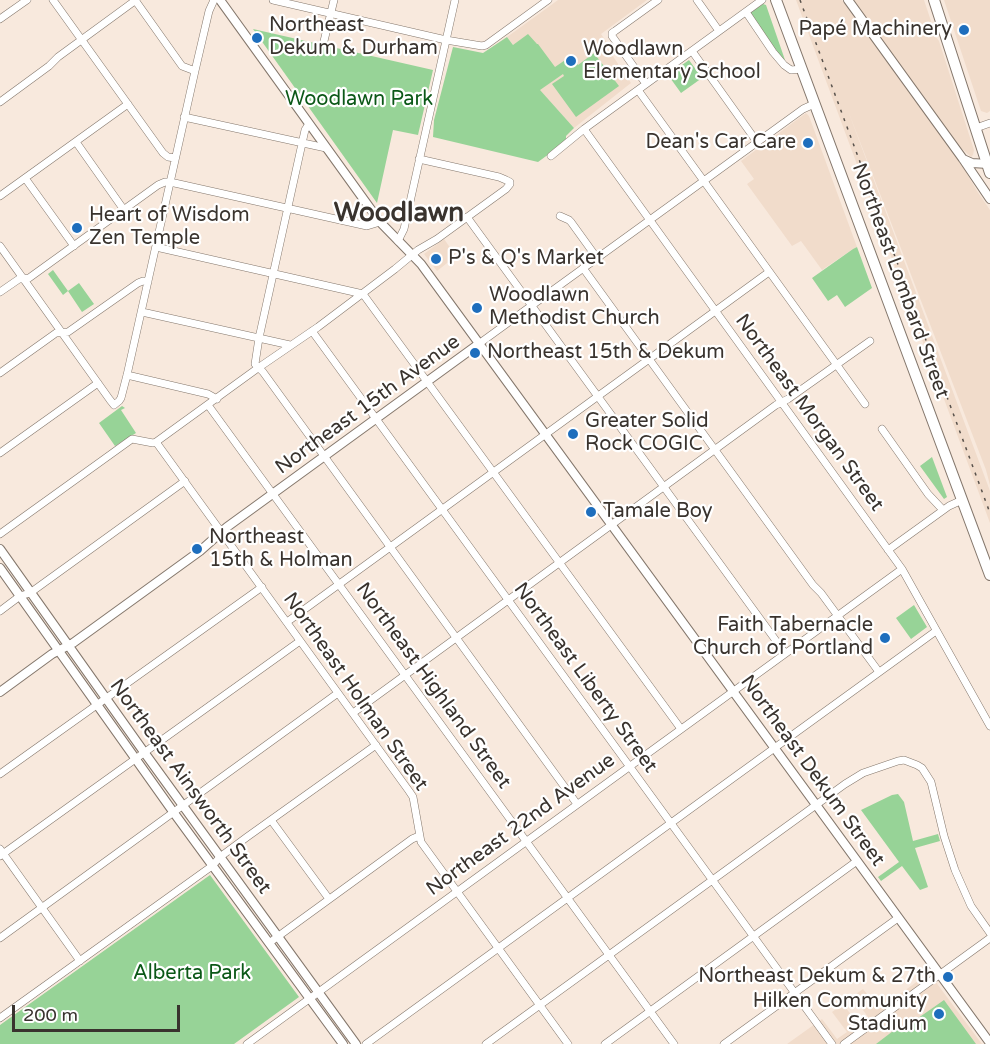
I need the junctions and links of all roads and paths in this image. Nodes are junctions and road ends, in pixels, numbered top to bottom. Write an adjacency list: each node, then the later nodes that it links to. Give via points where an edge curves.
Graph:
1 (27, 0): 18 (street)
2 (53, 0): 20 (street)
3 (135, 0): 20 (street); 25 (street, via 182,66)
4 (214, 0): 25 (street)
5 (220, 0): 33 (street, Northeast Dekum Street)
6 (273, 0): 17 (street)
7 (334, 0): 17 (street)
8 (455, 0): 21 (street)
9 (548, 0): 21 (street, via 486,45)
10 (658, 0): 26 (street, via 612,33)
11 (697, 0): 19 (street)
12 (762, 0): 16 (street)
13 (776, 0): 24 (main road, Northeast Lombard Street)
14 (848, 0): 43 (street)
15 (934, 0): 34 (main road)
16 (746, 12): 19 (street); 24 (street, via 784,65 791,70)
17 (331, 13): 21 (street); 22 (street)
18 (0, 19)
19 (720, 31): 23 (street)
20 (81, 40): 28 (street); 29 (street)
21 (446, 40): 42 (street)
22 (324, 41)
23 (692, 51): 26 (street); 37 (street)
24 (802, 69): 30 (main road, Northeast Lombard Street)
25 (195, 71): 31 (street)
26 (646, 84): 27 (street)
27 (638, 90): 35 (street); 46 (street)
28 (0, 102)
29 (128, 104): 36 (street); 41 (street, via 165,155)
30 (814, 104): 37 (street, Northeast 15th Avenue); 101 (main road, Northeast Lombard Street)
31 (184, 117): 38 (street); 41 (street)
32 (990, 123): 34 (street)
33 (309, 124): 38 (street); 39 (street, Northeast Dekum Street)
34 (976, 128): 44 (main road)
35 (584, 129): 40 (street); 54 (street, Northeast Morgan Street)
36 (76, 142): 45 (street); 51 (street)
37 (757, 142): 46 (street, Northeast 15th Avenue)
38 (302, 144): 39 (street); 50 (street)
39 (326, 148): 55 (street, Northeast Dekum Street)
40 (551, 156)
41 (175, 158): 47 (street)
42 (419, 159): 53 (street, via 510,182 509,187); 56 (street)
43 (963, 159): 44 (street); 49 (street)
44 (989, 168)
45 (25, 178): 48 (street); 58 (street)
46 (703, 180): 54 (street, Northeast 15th Avenue); 63 (street)
47 (170, 182): 50 (street); 51 (street, via 161,183); 59 (street)
48 (0, 196)
49 (990, 199)
50 (288, 208): 55 (street, via 367,226); 64 (street)
51 (124, 210): 58 (street)
52 (560, 216): 61 (street, via 569,219)
53 (467, 217): 60 (street); 69 (street)
54 (649, 220): 61 (street, Northeast 15th Avenue); 70 (street, Northeast Morgan Street)
55 (380, 222): 56 (street, Northeast Dekum Street)
56 (398, 241): 60 (street, Northeast Dekum Street)
57 (0, 246): 65 (street)
58 (74, 246): 65 (street)
59 (156, 247): 64 (street); 66 (street)
60 (412, 255): 68 (street); 76 (street, Northeast Dekum Street)
61 (597, 258): 62 (street, Northeast 15th Avenue)
62 (583, 268): 69 (street, Northeast 15th Avenue); 78 (street)
63 (769, 272): 70 (street); 79 (street)
64 (274, 273): 68 (street); 74 (street)
65 (23, 279): 67 (street); 73 (street)
66 (148, 282): 71 (street); 73 (street, via 138,283 68,332)
67 (0, 292)
68 (363, 294): 72 (street); 83 (street)
69 (531, 306): 76 (street, Northeast 15th Avenue); 85 (street)
70 (715, 311): 78 (street); 87 (street, Northeast Morgan Street)
71 (142, 312): 74 (street); 82 (street)
72 (312, 331): 77 (street); 90 (street, Northeast Liberty Street)
73 (62, 332): 81 (street); 84 (street)
74 (259, 338): 77 (street); 80 (street, via 255,362)
75 (870, 341): 79 (street)
76 (480, 343): 83 (street, Northeast 15th Avenue); 92 (street, Northeast Dekum Street)
77 (290, 345): 80 (street)
78 (649, 359): 85 (street); 94 (street)
79 (836, 365): 87 (street); 88 (street)
80 (258, 368): 86 (street); 96 (street)
81 (0, 373)
82 (127, 375): 84 (street, via 122,398 114,405); 86 (street)
83 (428, 381): 90 (street, Northeast 15th Avenue); 97 (street)
84 (98, 383): 95 (street)
85 (597, 396): 92 (street); 99 (street)
86 (217, 399): 89 (street)
87 (781, 402): 94 (street); 109 (street, Northeast Morgan Street)
88 (865, 404)
89 (208, 405): 93 (street); 100 (street, Northeast Highland Street)
90 (376, 419): 96 (street, Northeast 15th Avenue); 102 (street, Northeast Liberty Street)
91 (882, 429): 103 (street)
92 (546, 434): 97 (street); 104 (street, Northeast Dekum Street)
93 (156, 442): 98 (street, Northeast Holman Street); 106 (street, via 132,439)
94 (715, 449): 99 (street); 120 (street)
95 (0, 453)
96 (325, 457): 100 (street, Northeast 15th Avenue); 107 (street)
97 (494, 472): 102 (street); 110 (street)
98 (185, 482): 105 (street, Northeast Holman Street); 116 (street)
99 (663, 487): 104 (street); 127 (street)
100 (273, 495): 105 (street, Northeast 15th Avenue); 114 (street, Northeast Highland Street)
101 (962, 500): 103 (street); 113 (main road, Northeast Lombard Street)
102 (442, 509): 107 (street); 118 (street, Northeast Liberty Street)
103 (943, 510): 109 (street)
104 (611, 525): 110 (street); 130 (street, Northeast Dekum Street)
105 (221, 532): 115 (street, Northeast Holman Street); 125 (street, Northeast 15th Avenue)
106 (0, 534)
107 (390, 547): 114 (street); 123 (street)
108 (0, 549): 116 (street, Northeast Ainsworth Street)
109 (888, 550): 112 (street, Northeast Morgan Street)
110 (560, 562): 118 (street); 137 (street)
111 (0, 568): 117 (street, Northeast Ainsworth Street)
112 (902, 569): 120 (street, Northeast 22nd Avenue); 122 (street, Northeast Morgan Street)
113 (990, 575)
114 (338, 585): 121 (street); 129 (street, Northeast Highland Street)
115 (262, 587): 121 (street, Northeast Holman Street); 133 (street)
116 (30, 592): 117 (street); 125 (street, Northeast Ainsworth Street)
117 (20, 596): 119 (street); 126 (street, Northeast Ainsworth Street)
118 (508, 600): 123 (street); 142 (street, Northeast Liberty Street)
119 (0, 611)
120 (837, 616): 127 (street, Northeast 22nd Avenue); 128 (street)
121 (287, 622): 124 (street, Northeast Holman Street)
122 (936, 631): 128 (street); 136 (street, Northeast Morgan Street)
123 (456, 638): 129 (street); 144 (street)
124 (300, 641): 132 (street, Northeast Holman Street); 140 (street)
125 (68, 645): 126 (street, Northeast 15th Avenue); 133 (street, Northeast Ainsworth Street)
126 (59, 651): 131 (street, Northeast 15th Avenue); 134 (street, Northeast Ainsworth Street)
127 (785, 653): 130 (street, Northeast 22nd Avenue)
128 (879, 672): 139 (street)
129 (404, 675): 135 (street); 151 (street, Northeast Highland Street)
130 (732, 691): 137 (street, Northeast 22nd Avenue); 139 (street, Northeast Dekum Street)
131 (0, 692)
132 (338, 693): 135 (street, Northeast Holman Street); 145 (street)
133 (106, 699): 134 (street); 140 (street, Northeast Ainsworth Street)
134 (97, 704): 141 (street, Northeast Ainsworth Street); 143 (street)
135 (352, 713): 138 (street, Northeast Holman Street)
136 (990, 726)
137 (681, 729): 142 (street, Northeast 22nd Avenue)
138 (376, 745): 148 (street); 150 (street, Northeast Holman Street, via 413,797)
139 (774, 748): 146 (street, Northeast Dekum Street); 149 (street)
140 (144, 752): 141 (street); 145 (street, Northeast Ainsworth Street)
141 (136, 759): 147 (street, Northeast Ainsworth Street); 152 (street)
142 (629, 766): 144 (street, Northeast 22nd Avenue); 149 (street, Northeast Liberty Street)
143 (0, 774)
144 (577, 804): 151 (street, Northeast 22nd Avenue)
145 (182, 805): 147 (street); 153 (street, Northeast Ainsworth Street)
146 (816, 805): 154 (street, Northeast Dekum Street); 156 (street); 162 (street, via 853,778 874,769 904,760 922,768 932,782 944,836 960,881)
147 (174, 813): 155 (street, Northeast Ainsworth Street); 160 (street)
148 (271, 820): 153 (street); 159 (street)
149 (671, 823): 156 (street, Northeast Liberty Street); 158 (street)
150 (419, 836): 157 (street, Northeast Holman Street); 159 (street)
151 (526, 841): 157 (street, Northeast 22nd Avenue); 158 (street, Northeast Highland Street)
152 (1, 853): 160 (street)
153 (220, 857): 155 (street); 163 (street, Northeast Ainsworth Street)
154 (857, 861): 161 (street, Northeast Dekum Street); 164 (street)
155 (212, 866): 167 (street, Northeast Ainsworth Street); 170 (street)
156 (712, 880): 164 (street, Northeast Liberty Street); 169 (street)
157 (456, 892): 168 (street, Northeast Holman Street); 172 (street, Northeast 22nd Avenue)
158 (567, 898): 168 (street); 169 (street, Northeast Highland Street)
159 (329, 899): 163 (street)
160 (42, 908): 165 (street); 170 (street)
161 (898, 918): 171 (street, Northeast Dekum Street); 173 (street)
162 (990, 933)
163 (277, 936): 167 (street); 172 (street, Northeast Ainsworth Street)
164 (753, 937): 173 (street, Northeast Liberty Street); 176 (street)
165 (0, 938)
166 (990, 938): 171 (street)
167 (268, 943): 174 (street, Northeast Ainsworth Street)
168 (498, 948): 175 (street, Northeast Holman Street); 182 (street)
169 (609, 955): 175 (street); 176 (street, Northeast Highland Street)
170 (80, 961): 177 (street)
171 (940, 975): 178 (street, Northeast Dekum Street); 189 (street)
172 (318, 992): 174 (street, Northeast 22nd Avenue); 181 (street, Northeast Ainsworth Street)
173 (795, 993): 187 (street); 188 (street, Northeast Liberty Street)
174 (310, 999): 179 (street, Northeast 22nd Avenue); 180 (street, Northeast Ainsworth Street)
175 (540, 1005): 183 (street); 184 (street, Northeast Holman Street)
176 (650, 1012): 185 (street); 186 (street, Northeast Highland Street)
177 (0, 1018)
178 (990, 1043)
179 (247, 1044)
180 (343, 1044)
181 (356, 1044)
182 (366, 1044)
183 (486, 1044)
184 (568, 1044)
185 (605, 1044)
186 (674, 1044)
187 (724, 1044)
188 (832, 1044)
189 (844, 1044)

